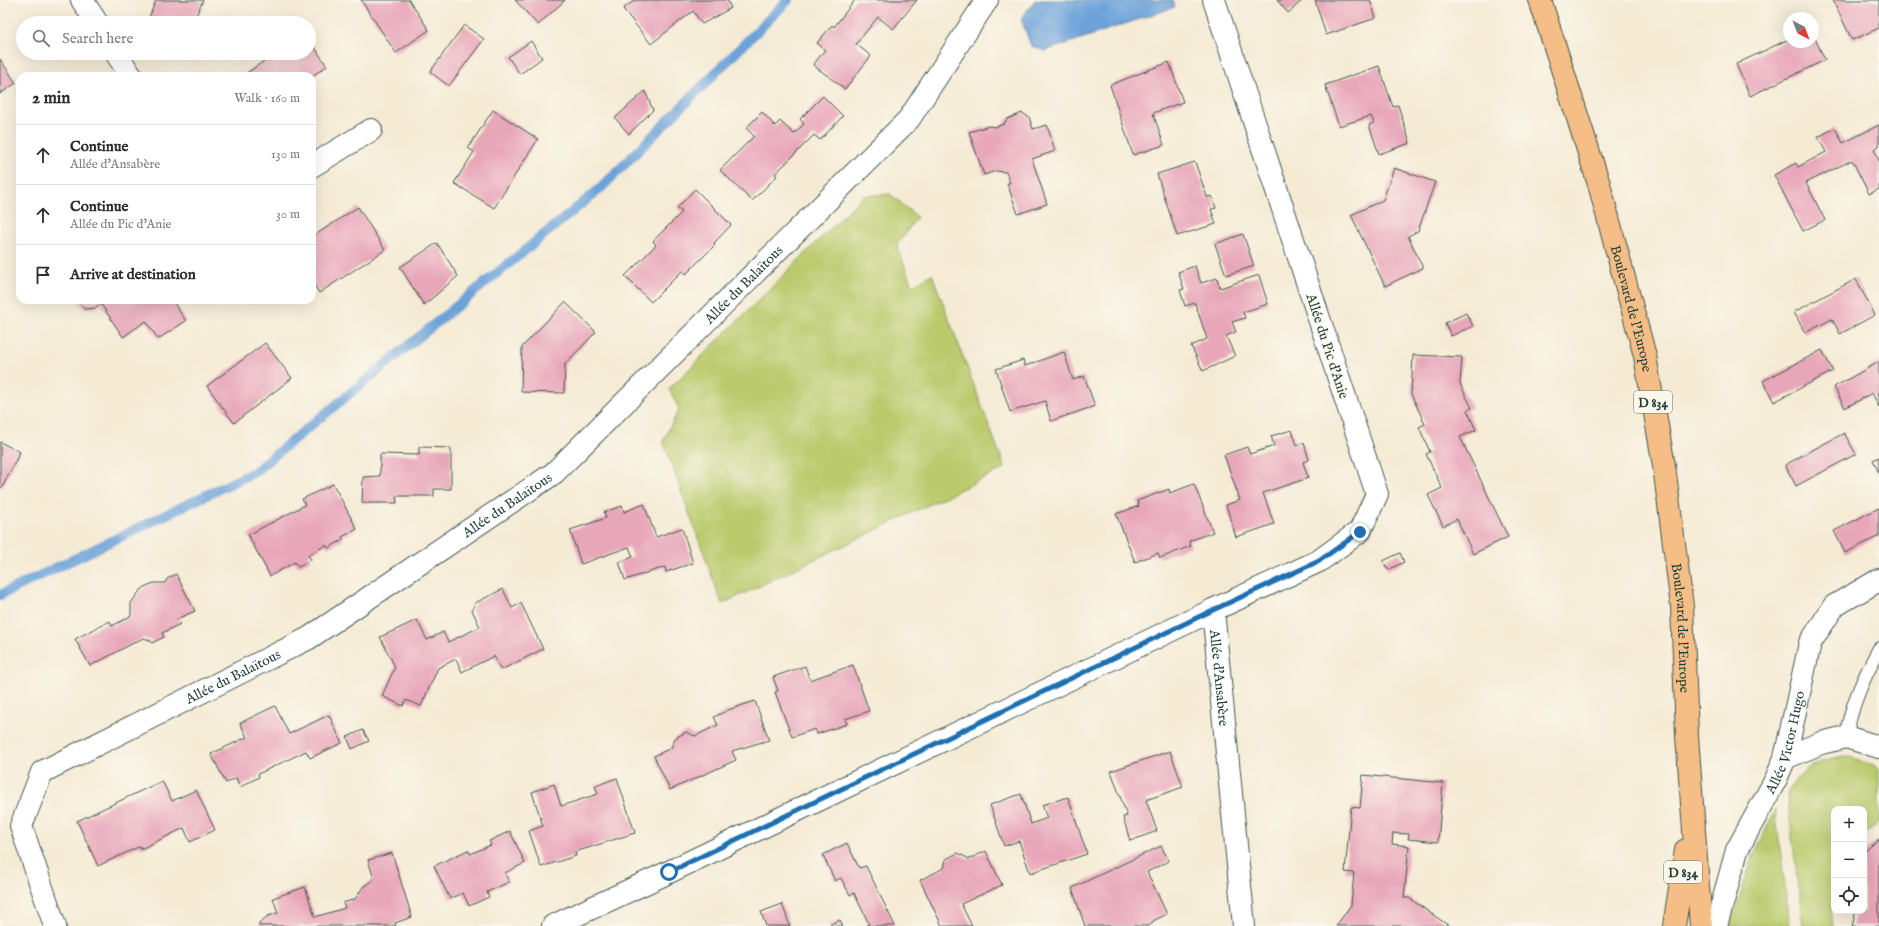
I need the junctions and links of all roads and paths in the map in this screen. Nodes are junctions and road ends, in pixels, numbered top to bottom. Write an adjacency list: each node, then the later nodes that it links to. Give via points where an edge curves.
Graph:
1 (82, 0): 5 (street)
2 (987, 0): 17 (street, Allée du Balaïtous, via 909,120 554,474 309,638 42,772 21,826)
3 (1214, 0): 11 (street, Allée du Pic d'Anie, via 1377,494 1360,532 1319,561)
4 (1540, 0): 16 (main road, Boulevard de l'Europe / D 834, via 1598,184 1645,356 1664,466 1682,606)
5 (92, 16)
6 (121, 60): 7 (street)
7 (128, 72)
8 (371, 130): 9 (street)
9 (316, 164)
10 (1879, 580): 15 (street, Allée Victor Hugo, via 1834,606 1810,643)
11 (1213, 610): 18 (street, Allée d'Ansabère); 19 (street, Allée d'Ansabère)
12 (1879, 649): 13 (lane, via 1864,677 1850,716)
13 (1846, 737): 14 (street); 15 (street, via 1821,743)
14 (1879, 747)
15 (1785, 758): 22 (street, Allée Victor Hugo, via 1738,850)
16 (1692, 817): 20 (main road, Boulevard de l'Europe / D 834); 21 (main road, Boulevard de l'Europe / D 834)
17 (54, 926)
18 (553, 926)
19 (1244, 926)
20 (1674, 926)
21 (1701, 926)
22 (1716, 926)

